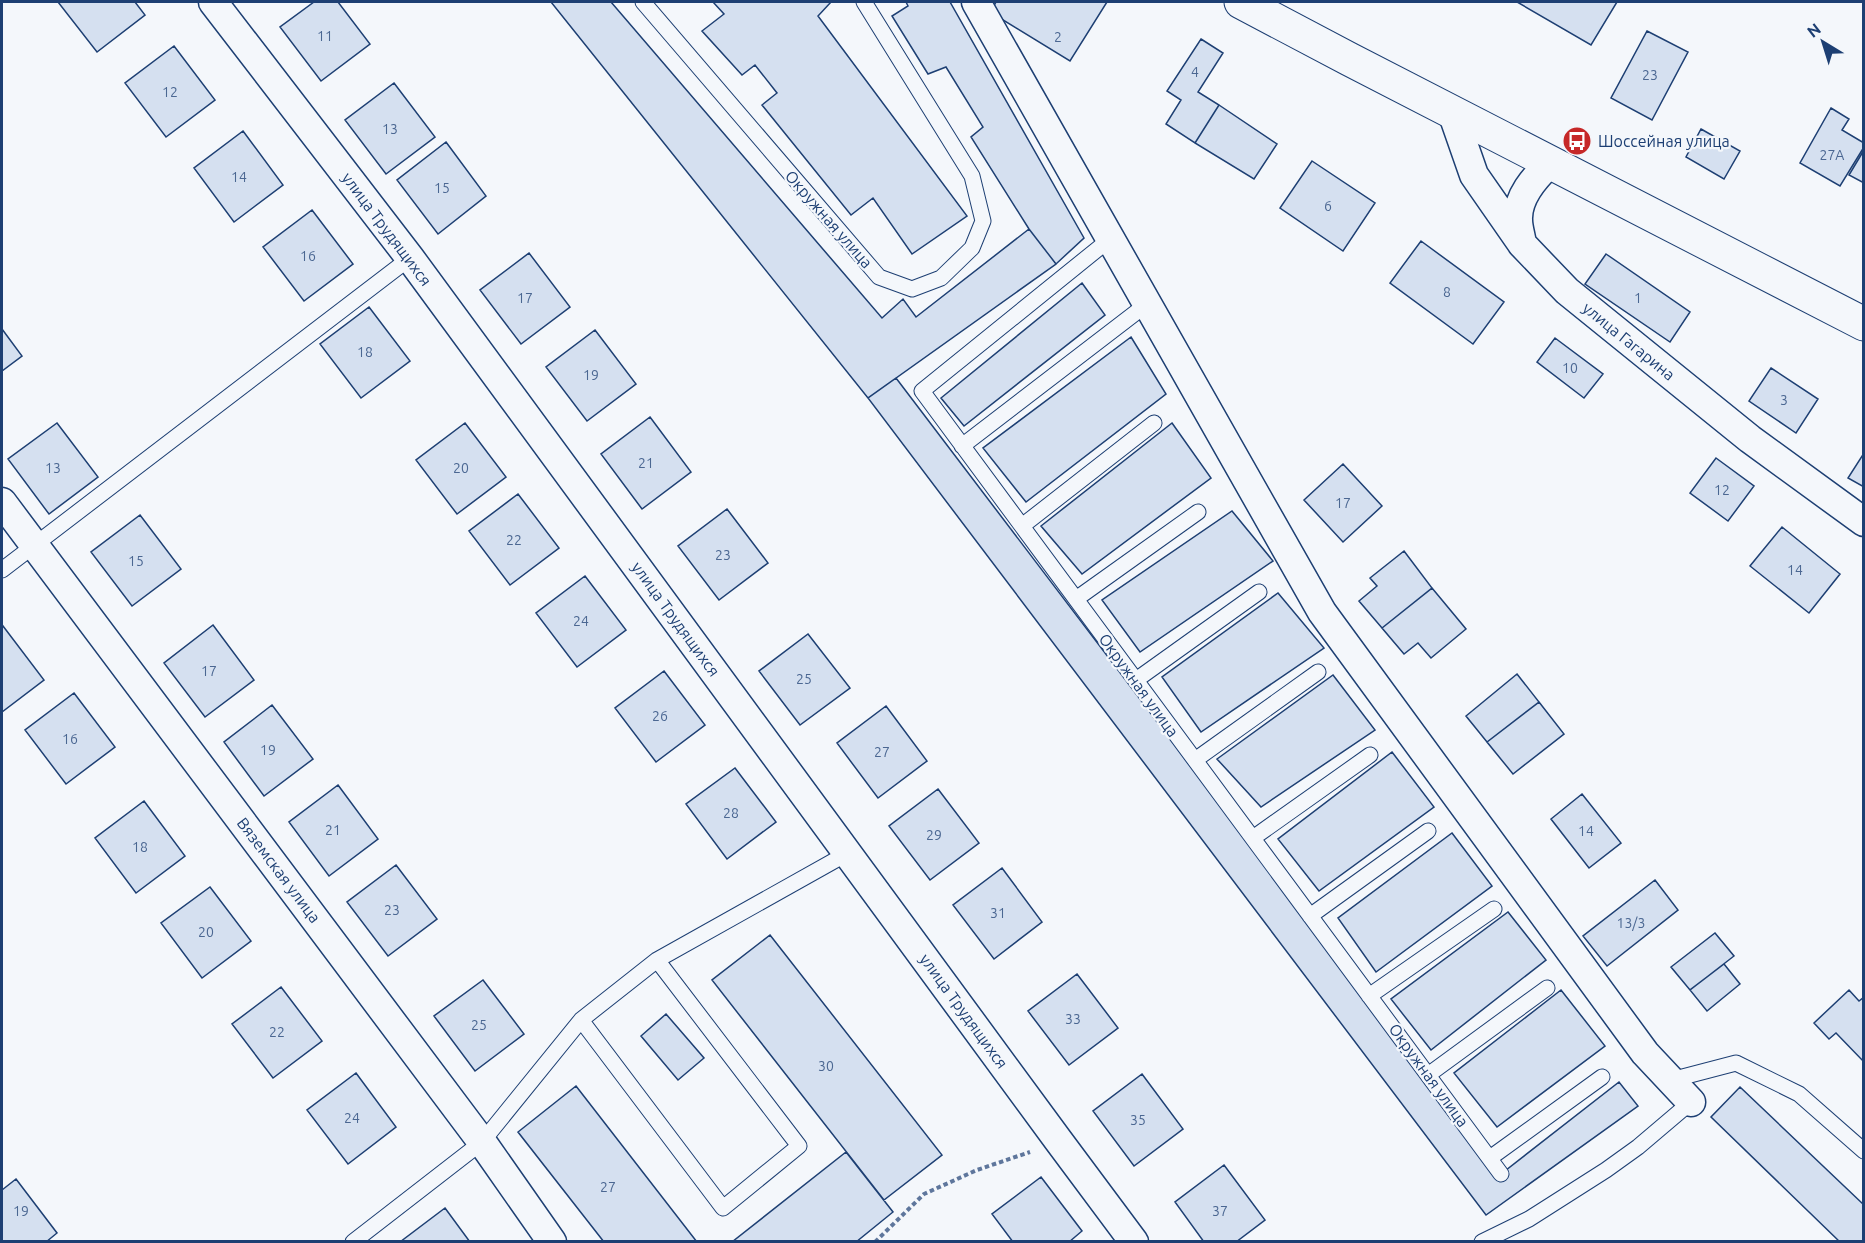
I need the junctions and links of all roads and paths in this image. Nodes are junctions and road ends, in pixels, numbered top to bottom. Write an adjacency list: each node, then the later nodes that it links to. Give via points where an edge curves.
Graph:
1 (213, 2): 10 (street, улица Трудящихся)
2 (643, 2): 3 (lane, Окружная улица, via 879,277 912,289 941,278 972,248 982,221 972,176)
3 (864, 2)
4 (976, 2): 8 (street)
5 (1241, 2): 6 (street)
6 (1452, 112): 7 (street); 9 (street, улица Гагарина, via 1474,175)
7 (1550, 163): 9 (street, via 1534,178 1522,201 1517,219); 12 (street)
8 (1110, 238): 11 (street); 14 (lane, Окружная улица, via 922,391)
9 (1522, 244): 17 (street, улица Гагарина, via 1576,298 1750,440)
10 (410, 258): 19 (lane); 29 (street, улица Трудящихся)
11 (1147, 304): 14 (lane); 38 (street, via 1322,612 1645,1053)
12 (1863, 324)
13 (1154, 423): 18 (lane)
14 (962, 446): 18 (lane, Окружная улица)
15 (2, 502): 19 (street, Вяземская улица)
16 (1198, 512): 22 (lane)
17 (1863, 522)
18 (1022, 526): 22 (lane, Окружная улица)
19 (35, 544): 20 (lane); 41 (street, Вяземская улица)
20 (2, 570)
21 (1259, 592): 24 (lane)
22 (1076, 599): 24 (lane, Окружная улица)
23 (1318, 672): 26 (lane)
24 (1136, 680): 26 (lane, Окружная улица)
25 (1370, 755): 28 (lane)
26 (1195, 760): 28 (lane, Окружная улица)
27 (1428, 831): 31 (lane)
28 (1253, 838): 31 (lane, Окружная улица)
29 (848, 853): 32 (lane); 40 (street, улица Трудящихся)
30 (1494, 909): 34 (lane)
31 (1311, 916): 34 (lane, Окружная улица)
32 (657, 960): 35 (lane); 35 (lane, via 799,1146 723,1208)
33 (1547, 988): 36 (lane)
34 (1370, 996): 36 (lane, Окружная улица)
35 (580, 1020): 41 (lane)
36 (1428, 1075): 43 (lane, Окружная улица)
37 (1602, 1077): 43 (lane)
38 (1671, 1080): 39 (street); 42 (lane, via 1736,1063 1799,1094)
39 (1691, 1102): 49 (lane, via 1606,1170 1529,1219)
40 (1058, 1140): 47 (path, via 924,1194); 48 (street, улица Трудящихся)
41 (482, 1142): 45 (lane); 46 (street, Вяземская улица)
42 (1863, 1152)
43 (1490, 1158): 44 (lane, Окружная улица)
44 (1501, 1174)
45 (353, 1242)
46 (552, 1242)
47 (875, 1242)
48 (1134, 1242)
49 (1482, 1242)

